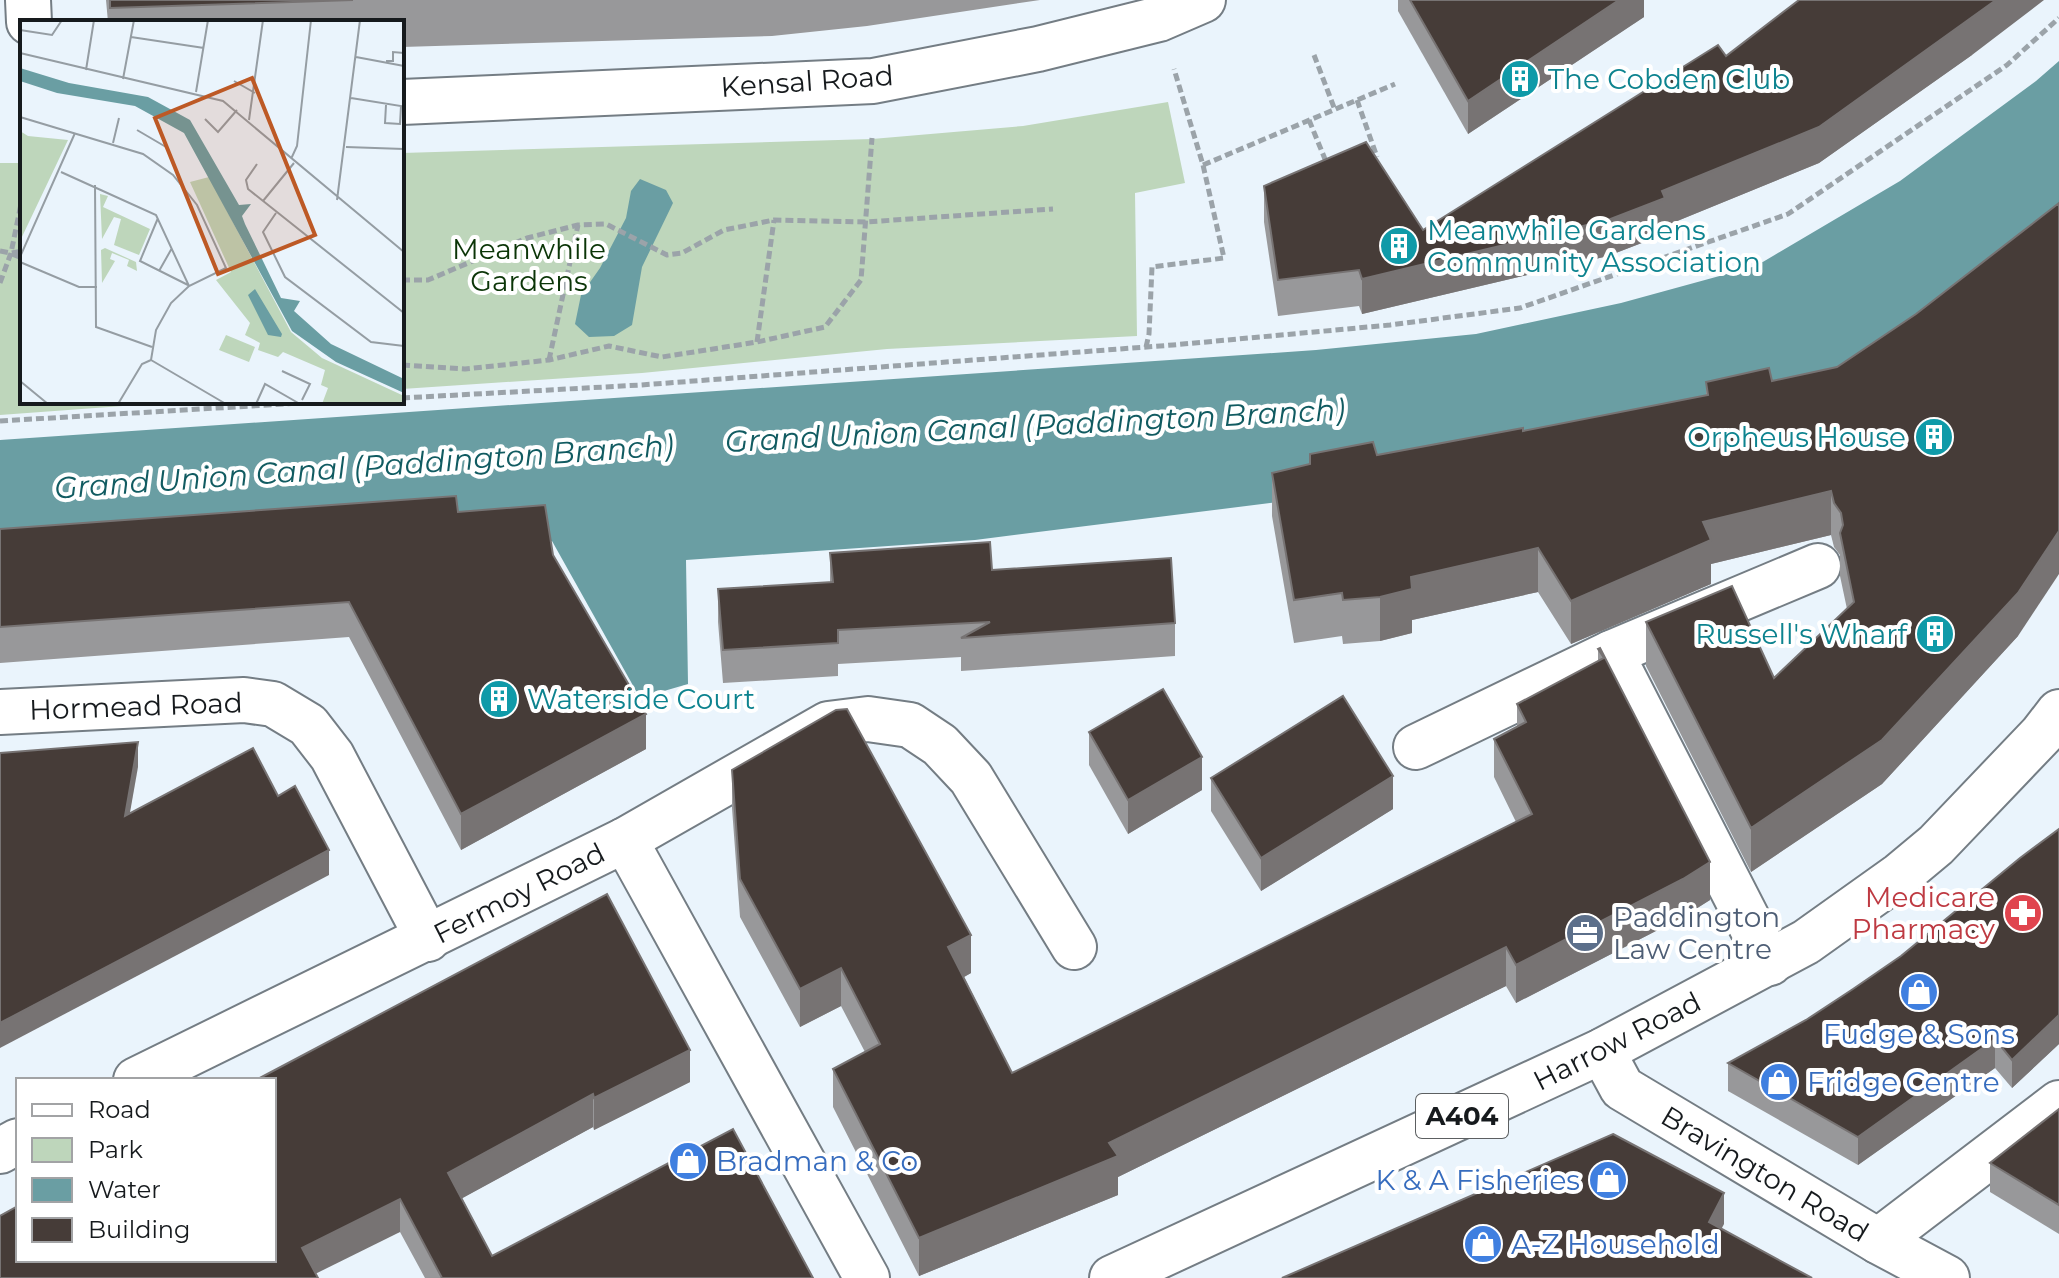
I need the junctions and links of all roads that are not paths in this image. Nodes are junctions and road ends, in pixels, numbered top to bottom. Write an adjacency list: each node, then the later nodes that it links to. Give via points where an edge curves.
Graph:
1 (28, 0): 3 (street)
2 (1203, 0): 4 (street, Kensal Road, via 1159,19 1038,49 873,81)
3 (29, 20)
4 (404, 102)
5 (1818, 566): 6 (street)
6 (1611, 653): 9 (street); 13 (street)
7 (0, 712): 11 (street, Hormead Road, via 244,700 273,704 308,725 332,756)
8 (2059, 712): 13 (street, Harrow Road / A404, via 1936,845)
9 (1416, 747)
10 (625, 840): 11 (street, Fermoy Road); 12 (street, via 828,724 868,719 910,725 940,745 971,778); 18 (street, Fermoy Road)
11 (428, 939): 15 (street, Fermoy Road)
12 (1074, 947)
13 (1770, 963): 14 (street, Harrow Road / A404)
14 (1602, 1051): 17 (street, Bravington Road, via 1622,1088); 19 (street, Harrow Road / A404)
15 (140, 1078)
16 (2059, 1103): 17 (street)
17 (1878, 1241): 20 (street, Bravington Road)
18 (867, 1278)
19 (1112, 1278)
20 (1947, 1278)

